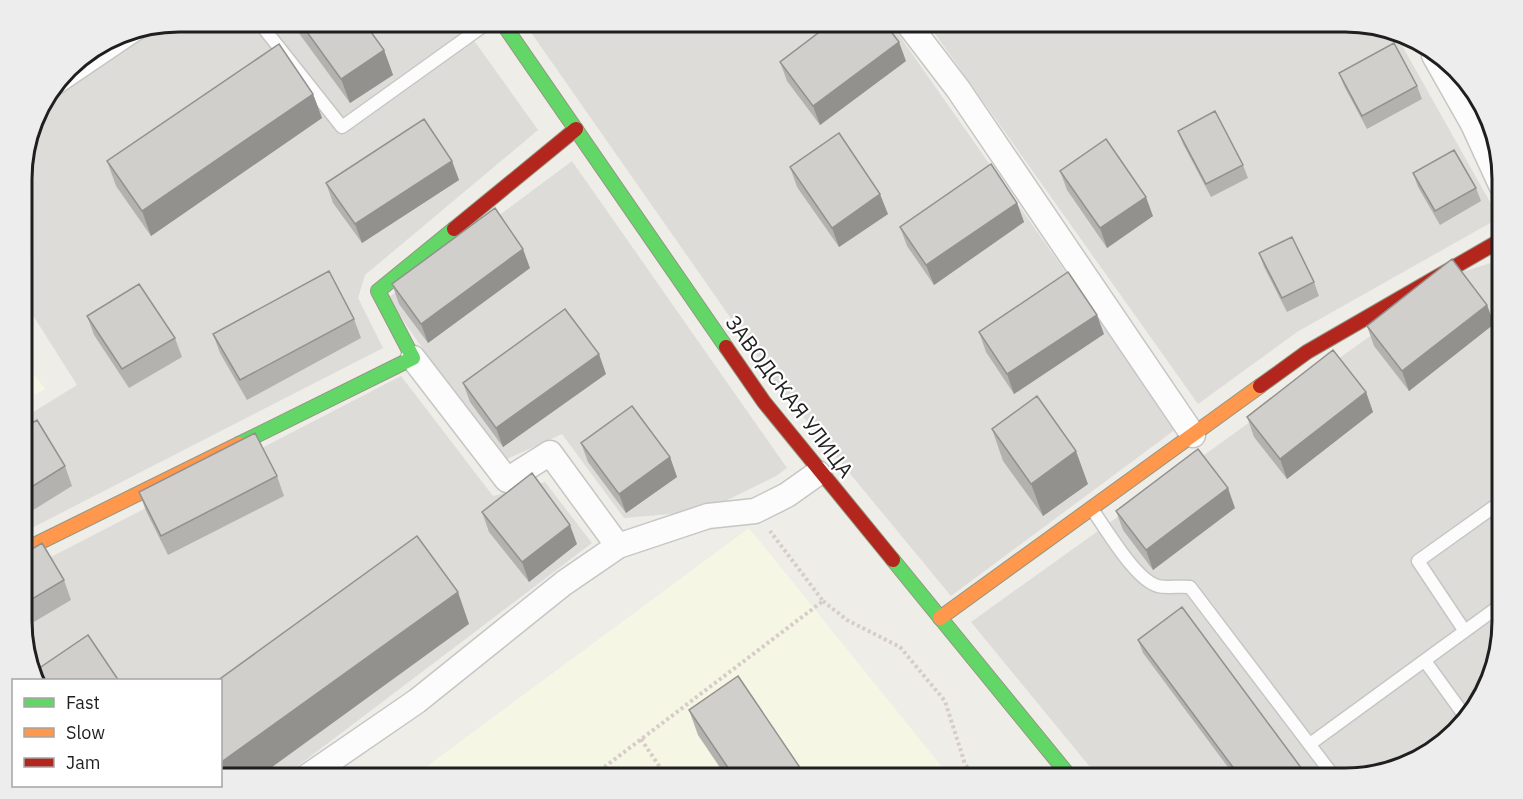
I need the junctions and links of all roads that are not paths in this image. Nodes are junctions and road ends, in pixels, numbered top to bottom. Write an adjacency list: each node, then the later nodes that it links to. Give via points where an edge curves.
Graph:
1 (267, 32): 2 (lane, via 342,127)
2 (475, 32)
3 (509, 32): 8 (street, ЗАВОДСКАЯ УЛИЦА)
4 (914, 32): 12 (street, via 958,89)
5 (127, 41): 7 (lane)
6 (1442, 69): 9 (street)
7 (72, 78)
8 (576, 129): 11 (street, via 378,291); 13 (street, ЗАВОДСКАЯ УЛИЦА, via 764,402)
9 (1490, 162)
10 (1492, 245): 12 (street, via 1307,352)
11 (413, 357): 16 (street); 17 (street, via 507,480 550,453)
12 (1193, 435): 14 (street)
13 (818, 473): 17 (street, via 788,495 755,511 708,516); 19 (street, ЗАВОДСКАЯ УЛИЦА)
14 (1091, 508): 19 (street); 23 (lane, via 1144,580 1160,587 1190,587)
15 (1492, 508): 20 (lane, via 1418,561)
16 (32, 546)
17 (618, 546): 26 (street, via 564,583 417,701)
18 (1492, 611): 20 (lane)
19 (940, 618): 24 (street, ЗАВОДСКАЯ УЛИЦА)
20 (1464, 630): 21 (lane)
21 (1425, 661): 22 (lane); 23 (lane)
22 (1460, 710)
23 (1310, 744): 25 (lane)
24 (1062, 767)
25 (1327, 767)
26 (320, 768)

